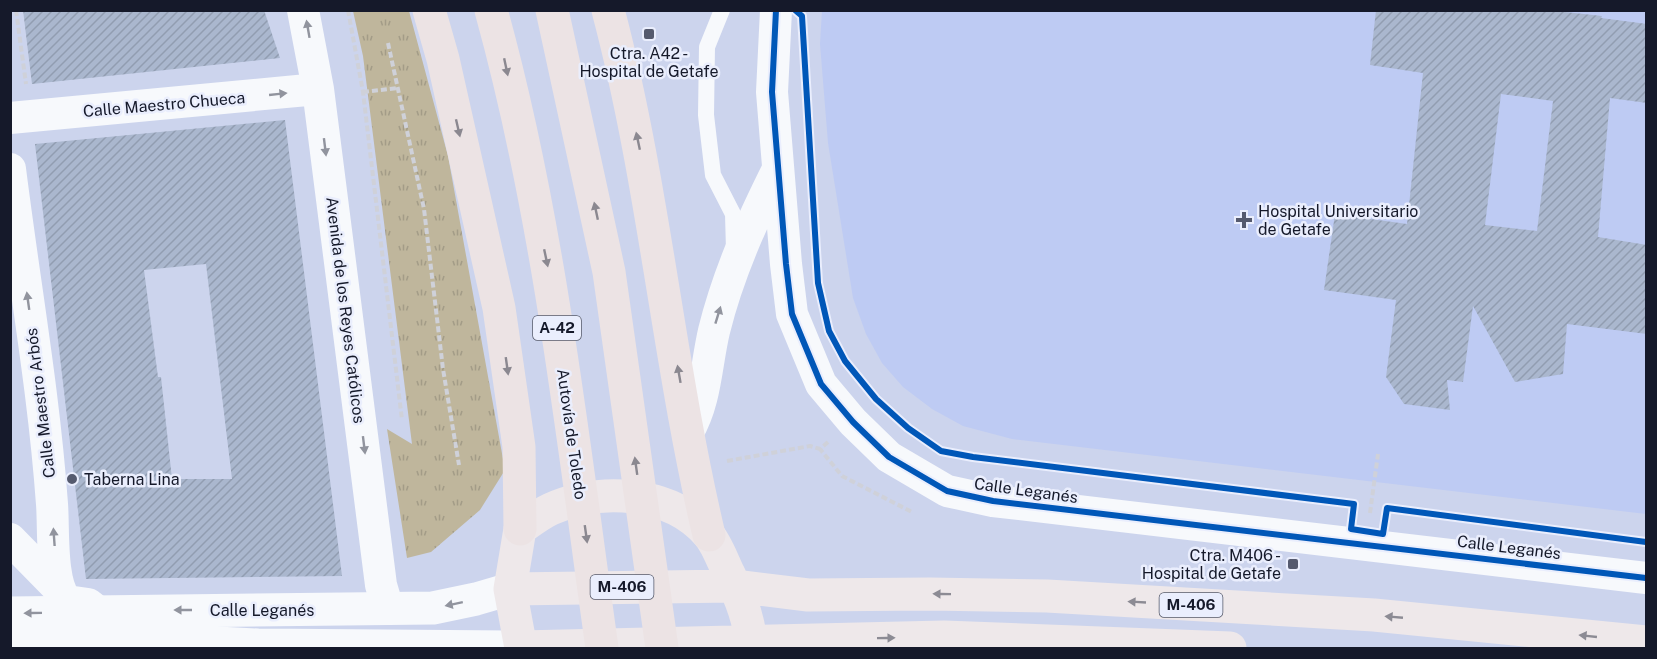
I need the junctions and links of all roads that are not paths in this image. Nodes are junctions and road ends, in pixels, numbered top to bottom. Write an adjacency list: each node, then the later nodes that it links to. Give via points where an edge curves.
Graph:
1 (303, 10): 8 (street, Avenida de los Reyes Católicos, one-way to 1)
2 (429, 10): 14 (highway, one-way to 14, via 499,308 519,447)
3 (491, 10): 29 (highway, Autovía de Toledo / A-42, one-way to 29, via 550,277)
4 (552, 10): 30 (highway, one-way to 4, via 609,272)
5 (608, 10): 13 (highway, one-way to 5, via 640,153)
6 (722, 10): 12 (lane, via 707,46 705,115 713,175 733,213)
7 (776, 10): 11 (street, Calle Leganés, via 772,92)
8 (318, 89): 9 (street, Calle Maestro Chueca, one-way to 8); 21 (street, Avenida de los Reyes Católicos, one-way to 21, via 381,585)
9 (10, 118)
10 (10, 169): 19 (street, Calle Maestro Arbós, one-way to 10, via 38,372)
11 (778, 169): 12 (street); 17 (street, Calle Leganés, via 792,314 820,384 897,462 947,491 993,501 1367,536)
12 (734, 263): 13 (street, one-way to 12, via 698,414 714,331)
13 (688, 432): 15 (highway)
14 (520, 529): 15 (highway, via 550,509 613,496 650,500 686,513); 20 (highway)
15 (709, 535): 18 (highway)
16 (10, 539): 19 (street)
17 (1647, 578)
18 (735, 586): 20 (highway, Calle Leganés / M-406); 25 (highway, Calle Leganés / M-406, one-way to 18, via 1374,615 1047,596 808,595); 26 (highway)
19 (57, 587): 22 (street, via 67,601 88,604)
20 (510, 589): 21 (street, Calle Leganés, one-way to 21, via 444,606); 28 (highway)
21 (388, 609): 22 (street, Calle Leganés, one-way to 22)
22 (97, 611): 23 (street, Calle Leganés, one-way to 23)
23 (10, 613)
24 (10, 640): 28 (street, Calle Leganés)
25 (1647, 642)
26 (750, 645): 27 (highway, Calle Leganés, one-way to 27, via 944,637); 28 (highway, Calle Leganés)
27 (1081, 645): 31 (highway, Calle Leganés)
28 (521, 648)
29 (602, 648)
30 (662, 648)
31 (1230, 648)

